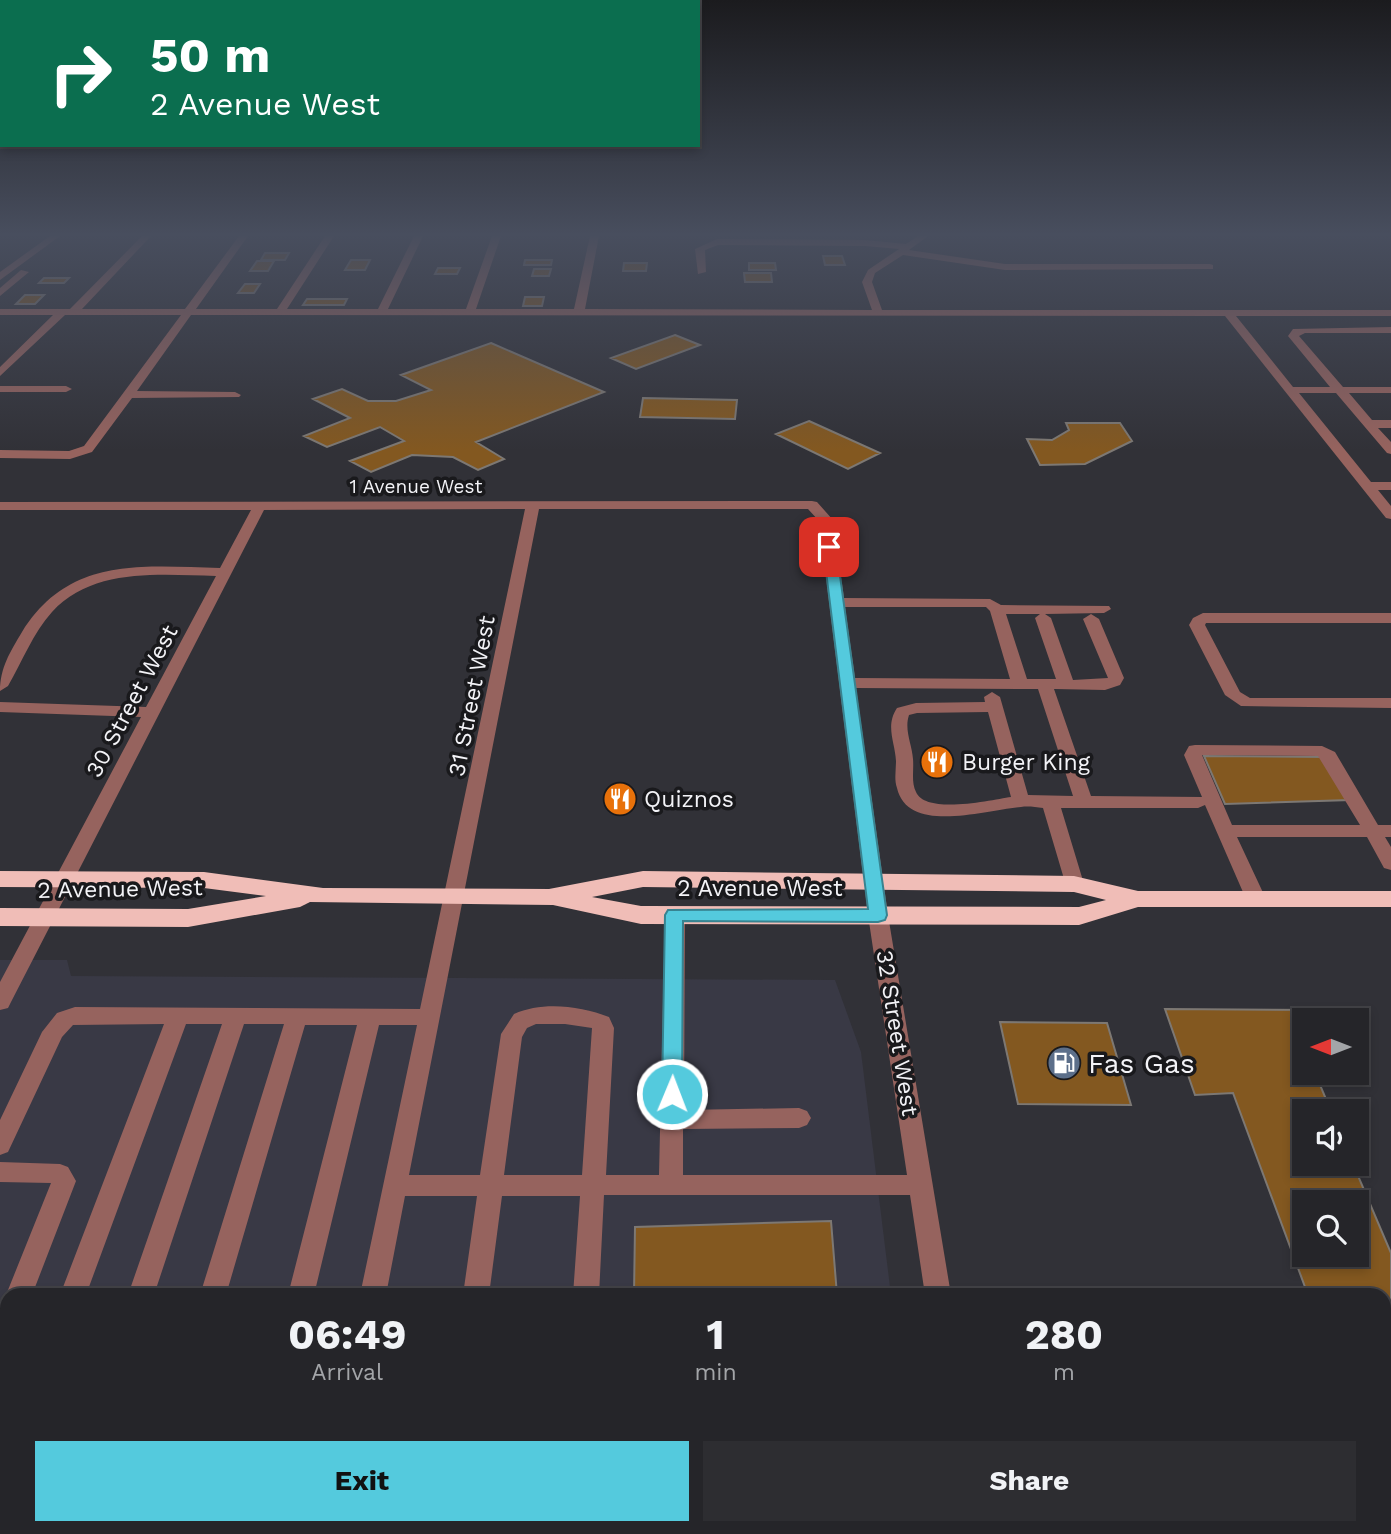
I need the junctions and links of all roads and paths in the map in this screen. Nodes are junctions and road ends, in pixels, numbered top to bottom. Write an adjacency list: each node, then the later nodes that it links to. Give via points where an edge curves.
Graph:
1 (73, 308): 10 (street)
2 (190, 308): 11 (street)
3 (283, 308): 12 (street)
4 (384, 308): 13 (street)
5 (472, 308): 14 (street)
6 (582, 308): 15 (street)
7 (617, 308): 16 (street)
8 (876, 308): 17 (street)
9 (0, 312): 10 (street)
10 (68, 312): 11 (street); 21 (street)
11 (187, 312): 12 (street); 27 (street)
12 (280, 312): 13 (street)
13 (382, 312): 14 (street)
14 (470, 312): 15 (street)
15 (579, 312): 16 (street)
16 (627, 312): 17 (street)
17 (878, 312): 18 (street)
18 (1228, 313): 19 (street); 24 (street)
19 (1391, 313)
20 (1391, 330): 25 (street, via 1305,330 1294,334)
21 (0, 373)
22 (0, 389): 23 (street)
23 (66, 389)
24 (1290, 390): 25 (street); 33 (street)
25 (1339, 390): 26 (street); 29 (street)
26 (1391, 390)
27 (127, 394): 28 (street); 32 (street, via 88,449 70,455)
28 (235, 395)
29 (1368, 424): 30 (street); 31 (street)
30 (1391, 424)
31 (1391, 450)
32 (0, 454)
33 (1367, 486): 34 (street); 38 (street)
34 (1391, 486)
35 (260, 505): 36 (street, 1 Avenue West); 37 (street, 1 Avenue West); 40 (street, 30 Street West)
36 (533, 505): 39 (street, 1 Avenue West, via 812,505); 67 (street, 31 Street West)
37 (0, 506)
38 (1391, 515)
39 (826, 520): 41 (street, 32 Street West)
40 (225, 572): 50 (street, via 119,572 77,585 48,607); 54 (street, 30 Street West)
41 (837, 602): 42 (street, via 982,602); 45 (street, 32 Street West)
42 (997, 610): 47 (street); 49 (street, via 1098,614 1116,678 1105,685)
43 (1043, 618): 49 (street)
44 (1391, 618): 51 (street, via 1203,618 1197,625 1233,695 1247,703)
45 (848, 683): 46 (street); 64 (street, 32 Street West)
46 (989, 683): 47 (street); 53 (street)
47 (1020, 684): 48 (street)
48 (1044, 684): 49 (street); 57 (street)
49 (1066, 684)
50 (0, 686)
51 (1391, 703)
52 (0, 707): 54 (street)
53 (995, 707): 55 (street); 55 (street, via 903,712 899,722 906,790 914,802 932,810)
54 (152, 712): 63 (street, 30 Street West)
55 (1021, 801): 56 (street)
56 (1051, 802): 57 (street); 65 (street)
57 (1084, 802): 58 (street)
58 (1198, 802)
59 (1225, 831): 60 (street); 60 (street, via 1195,751 1322,751); 70 (street)
60 (1382, 831): 61 (street)
61 (1391, 863)
62 (0, 878): 63 (highway, 2 Avenue West)
63 (64, 878): 66 (highway, 2 Avenue West, via 204,880); 75 (street, 30 Street West)
64 (875, 880): 65 (highway, 2 Avenue West); 68 (highway, 2 Avenue West, via 643,879); 73 (street, 32 Street West)
65 (1074, 884): 69 (highway, 2 Avenue West)
66 (323, 896): 67 (highway, 2 Avenue West); 75 (highway, 2 Avenue West, via 188,918)
67 (455, 896): 68 (highway, 2 Avenue West); 81 (street, 31 Street West)
68 (549, 897): 72 (highway, 2 Avenue West, via 641,915)
69 (1138, 899): 70 (highway, 2 Avenue West); 73 (highway, 2 Avenue West, via 1079,916)
70 (1256, 899): 71 (highway, 2 Avenue West)
71 (1391, 899)
72 (674, 915): 73 (highway, 2 Avenue West); 83 (street)
73 (878, 915): 89 (street, 32 Street West)
74 (0, 917): 75 (highway, 2 Avenue West)
75 (44, 917): 76 (street, 30 Street West)
76 (0, 1002)
77 (178, 1016): 78 (street); 84 (street, via 65,1019 53,1032); 92 (street)
78 (236, 1016): 79 (street); 93 (street)
79 (297, 1016): 80 (street); 94 (street)
80 (370, 1016): 81 (street); 95 (street)
81 (430, 1017): 90 (street, 31 Street West)
82 (799, 1118): 83 (street)
83 (672, 1119): 88 (street)
84 (0, 1145)
85 (0, 1172): 91 (street, via 50,1172 60,1174 64,1181)
86 (491, 1185): 87 (street); 87 (street, via 511,1037 514,1028 529,1017 583,1017 603,1028); 90 (street); 97 (street)
87 (593, 1185): 88 (street); 98 (street)
88 (671, 1185): 89 (street)
89 (921, 1185): 99 (street, 32 Street West)
90 (395, 1186): 96 (street, 31 Street West)
91 (22, 1288)
92 (76, 1288)
93 (143, 1288)
94 (215, 1288)
95 (303, 1288)
96 (374, 1288)
97 (476, 1288)
98 (586, 1288)
99 (937, 1288)

